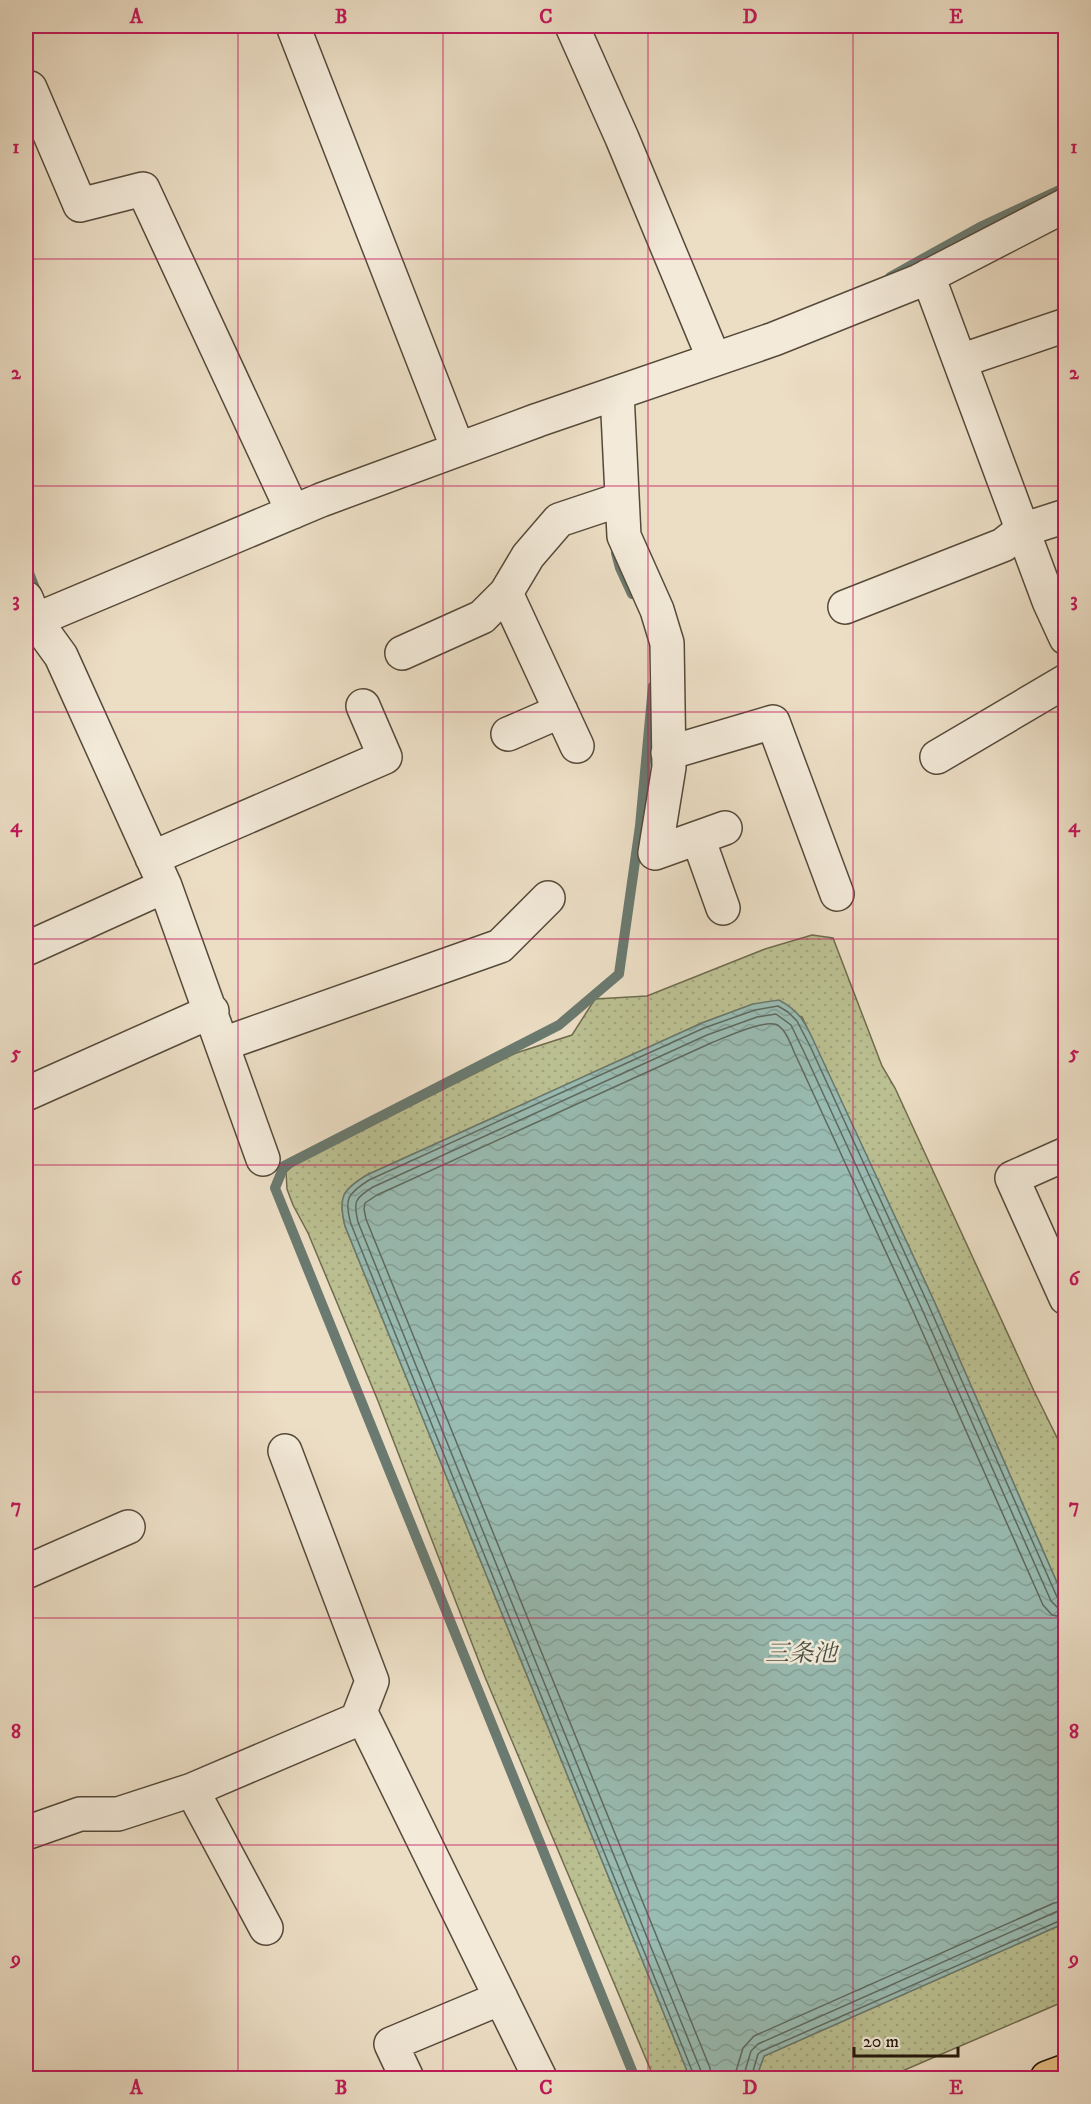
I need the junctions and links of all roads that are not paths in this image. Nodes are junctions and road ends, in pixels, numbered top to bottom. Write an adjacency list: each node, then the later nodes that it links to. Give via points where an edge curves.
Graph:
1 (293, 26): 10 (street)
2 (572, 26): 7 (street)
3 (30, 88): 12 (street, via 80,205 142,189)
4 (1065, 205): 5 (street)
5 (928, 276): 7 (street, via 774,339); 8 (street)
6 (1065, 325): 8 (street)
7 (710, 350): 9 (street)
8 (960, 361): 14 (street)
9 (617, 393): 10 (street); 11 (street)
10 (458, 449): 12 (street)
11 (614, 502): 15 (street, via 560,520 528,556); 25 (street, via 667,643)
12 (293, 512): 17 (street)
13 (1065, 516): 14 (street)
14 (1022, 530): 16 (street, via 1003,545); 18 (street)
15 (506, 592): 19 (street, via 482,617); 22 (street)
16 (845, 607)
17 (29, 614): 27 (street, via 61,656)
18 (1065, 638)
19 (402, 653)
20 (1065, 681): 26 (street)
21 (363, 706): 27 (street, via 385,757)
22 (561, 711): 23 (street); 24 (street)
23 (508, 734)
24 (577, 746)
25 (668, 753): 28 (street, via 773,722); 30 (street, via 655,853 711,833)
26 (937, 757)
27 (159, 872): 31 (street); 32 (street)
28 (837, 894)
29 (548, 898): 33 (street, via 500,946)
30 (723, 908)
31 (26, 949)
32 (212, 1011): 33 (street); 34 (street)
33 (223, 1044): 36 (street)
34 (26, 1094)
35 (1065, 1154): 37 (street, via 1012,1178)
36 (263, 1159)
37 (1065, 1298)
38 (285, 1451): 41 (street, via 372,1681)
39 (128, 1527): 40 (street)
40 (26, 1572)
41 (357, 1719): 42 (street); 45 (street, via 363,1717)
42 (192, 1790): 43 (street, via 118,1814 80,1814); 44 (street)
43 (26, 1833)
44 (266, 1928)
45 (501, 1998): 47 (street, via 391,2044); 48 (street)
46 (1065, 2071): 49 (highway)
47 (407, 2079)
48 (540, 2079)
49 (1047, 2079)

